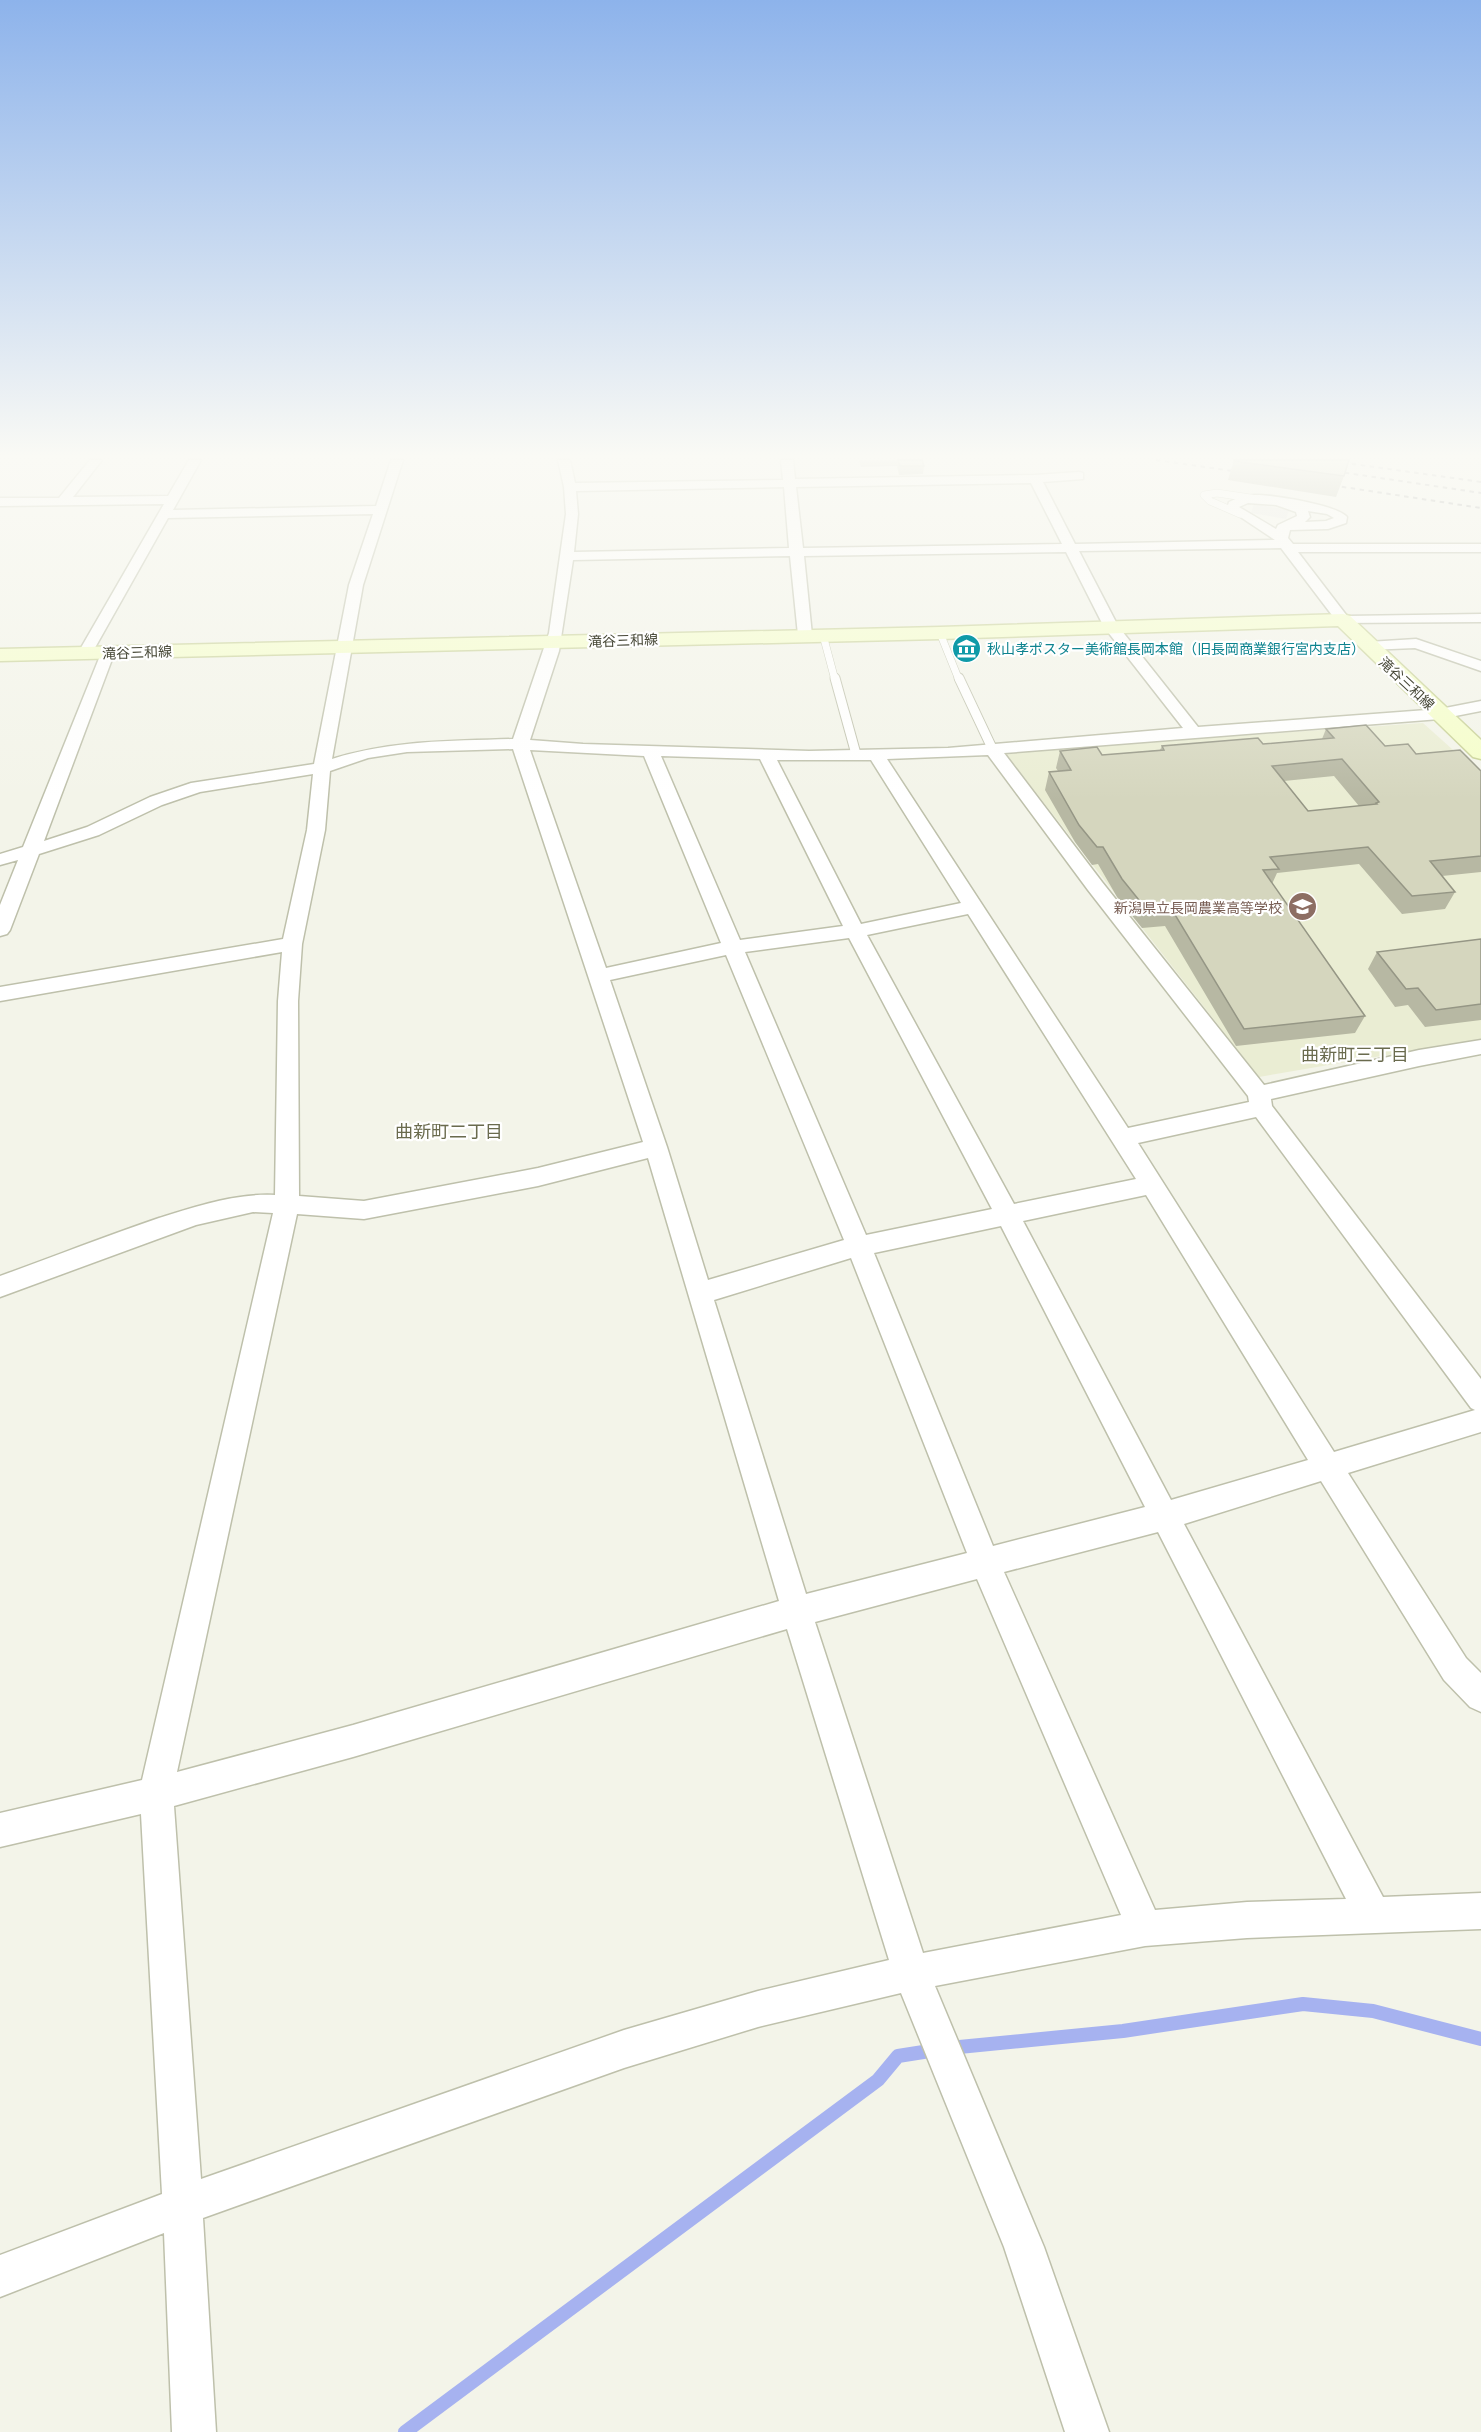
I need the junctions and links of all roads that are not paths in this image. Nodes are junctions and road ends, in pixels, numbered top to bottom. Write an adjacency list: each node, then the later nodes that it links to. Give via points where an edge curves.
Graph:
1 (130, 573): 17 (street)
2 (360, 573): 16 (street)
3 (565, 573): 13 (street)
4 (801, 573): 12 (street)
5 (1084, 573): 10 (street)
6 (1308, 573): 8 (street)
7 (1481, 618): 9 (street)
8 (1343, 620): 9 (street); 10 (main road, 滝谷三和線); 15 (main road, 滝谷三和線)
9 (1387, 620): 14 (street)
10 (1111, 627): 11 (main road, 滝谷三和線); 23 (street)
11 (940, 633): 12 (main road, 滝谷三和線); 25 (lane)
12 (814, 635): 13 (main road, 滝谷三和線); 28 (lane)
13 (555, 642): 16 (main road, 滝谷三和線); 24 (street)
14 (1406, 644): 15 (street); 20 (street, via 1429,646)
15 (1368, 646): 22 (main road, 滝谷三和線)
16 (345, 647): 18 (main road, 滝谷三和線); 31 (street)
17 (85, 653): 18 (main road, 滝谷三和線); 19 (main road, 滝谷三和線)
18 (107, 654): 32 (street)
19 (0, 655)
20 (1481, 666)
21 (1481, 706): 22 (street)
22 (1440, 714): 23 (street); 27 (main road, 滝谷三和線)
23 (1194, 732): 25 (street)
24 (520, 744): 26 (street); 31 (street, via 408,747 365,754); 39 (street)
25 (992, 748): 30 (street); 42 (street)
26 (650, 750): 29 (street); 38 (street)
27 (1481, 752)
28 (856, 754): 29 (street); 30 (street)
29 (766, 755): 36 (street)
30 (876, 755): 34 (street)
31 (322, 768): 32 (street, via 197,787 165,797 93,831); 37 (street, via 316,830)
32 (33, 849): 33 (street); 35 (street)
33 (0, 860)
34 (971, 907): 36 (street); 43 (street)
35 (0, 930)
36 (855, 931): 38 (street); 47 (street)
37 (292, 944): 40 (street); 46 (street)
38 (732, 947): 39 (street); 48 (street)
39 (598, 976): 44 (street)
40 (0, 994)
41 (1481, 1047): 42 (street)
42 (1260, 1101): 43 (street); 51 (street)
43 (1122, 1138): 45 (street)
44 (656, 1147): 46 (street, via 538,1177 364,1210); 50 (street)
45 (1151, 1185): 47 (street); 53 (street)
46 (287, 1204): 49 (street, via 253,1203 196,1216); 58 (street)
47 (1008, 1216): 48 (street); 54 (street)
48 (859, 1246): 50 (street); 55 (street)
49 (0, 1287)
50 (701, 1293): 56 (street)
51 (1481, 1400)
52 (1481, 1420): 53 (street)
53 (1325, 1465): 54 (street); 57 (street, via 1455,1669)
54 (1165, 1516): 55 (street); 61 (street)
55 (985, 1562): 56 (street); 62 (street)
56 (798, 1611): 58 (street); 63 (street)
57 (1481, 1696)
58 (156, 1794): 59 (street); 64 (street)
59 (0, 1830)
60 (1481, 1911): 61 (street)
61 (1373, 1915): 62 (street)
62 (1145, 1928): 63 (street)
63 (911, 1973): 64 (street, via 758,2009 624,2049); 67 (street, via 1024,2247)
64 (182, 2206): 65 (street); 66 (street)
65 (0, 2276)
66 (194, 2432)
67 (1087, 2432)

